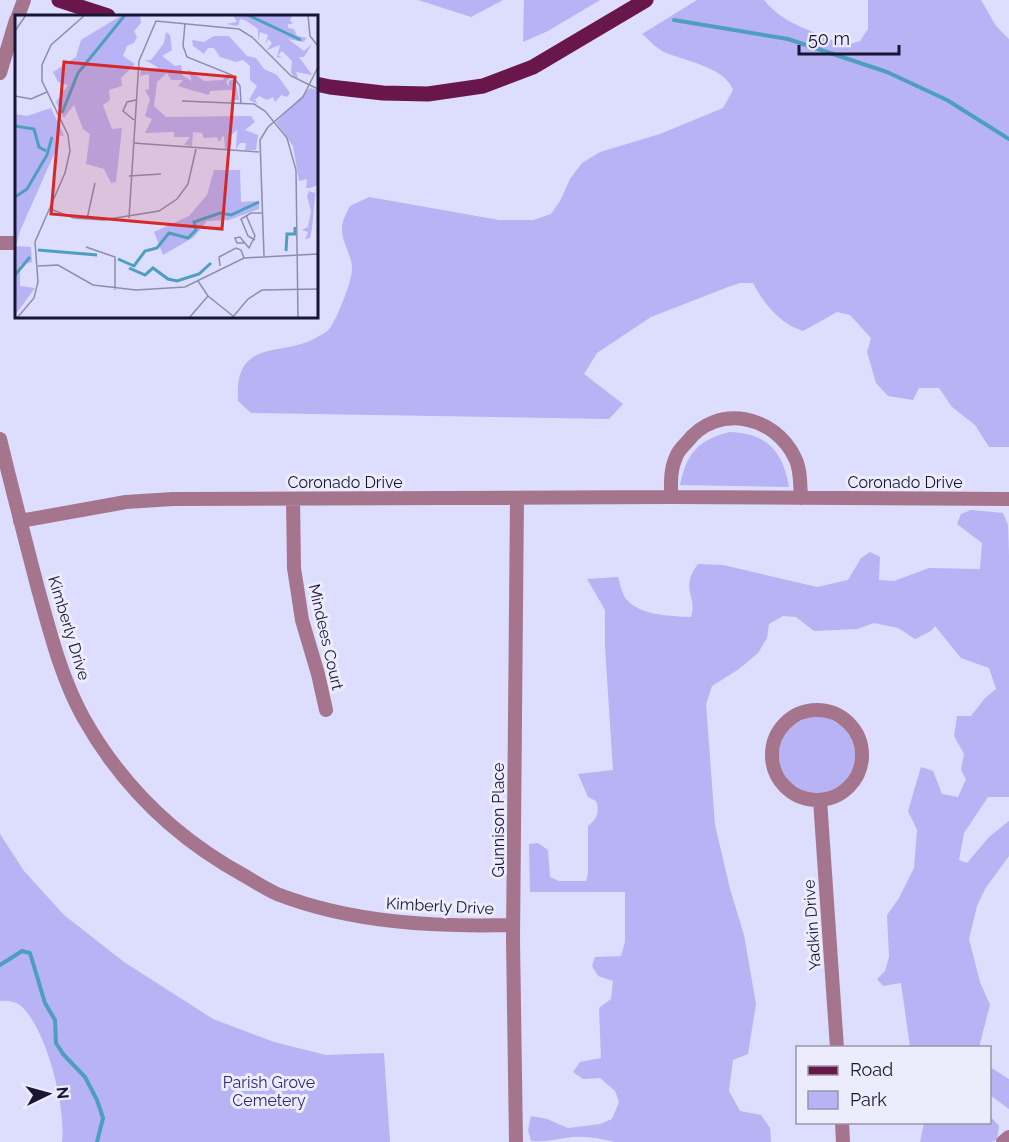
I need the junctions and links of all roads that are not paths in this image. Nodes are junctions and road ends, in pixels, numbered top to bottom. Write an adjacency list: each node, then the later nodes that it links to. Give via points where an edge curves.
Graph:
1 (24, 0): 4 (street)
2 (58, 0): 5 (main road)
3 (646, 0): 8 (main road, via 533,67 483,86 423,94)
4 (18, 15)
5 (105, 15)
6 (15, 24): 7 (street)
7 (0, 73)
8 (318, 84)
9 (0, 440): 15 (street, Kimberly Drive)
10 (671, 497): 11 (street, Coronado Drive); 12 (street, Coronado Drive); 12 (street, via 676,455 695,431 723,418 755,420 785,440 796,460)
11 (517, 498): 13 (street, Coronado Drive); 18 (street, Gunnison Place)
12 (801, 498): 14 (street, Coronado Drive)
13 (293, 499): 15 (street, Coronado Drive, via 126,502); 16 (street, Mindees Court, via 294,568 302,620)
14 (1009, 499)
15 (20, 521): 18 (street, Kimberly Drive, via 54,646 83,717 135,791 171,827 222,864 276,893 327,908 387,921)
16 (326, 710)
17 (820, 800): 17 (street, via 842,793 854,782 862,751 850,724 820,710 792,717 782,727 773,744 772,763 779,780 790,791 802,798); 19 (street, Yadkin Drive)
18 (513, 926): 22 (street, Gunnison Place)
19 (837, 1046)
20 (842, 1124): 23 (street)
21 (1009, 1137): 24 (street)
22 (516, 1142)
23 (843, 1142)
24 (1003, 1142)

